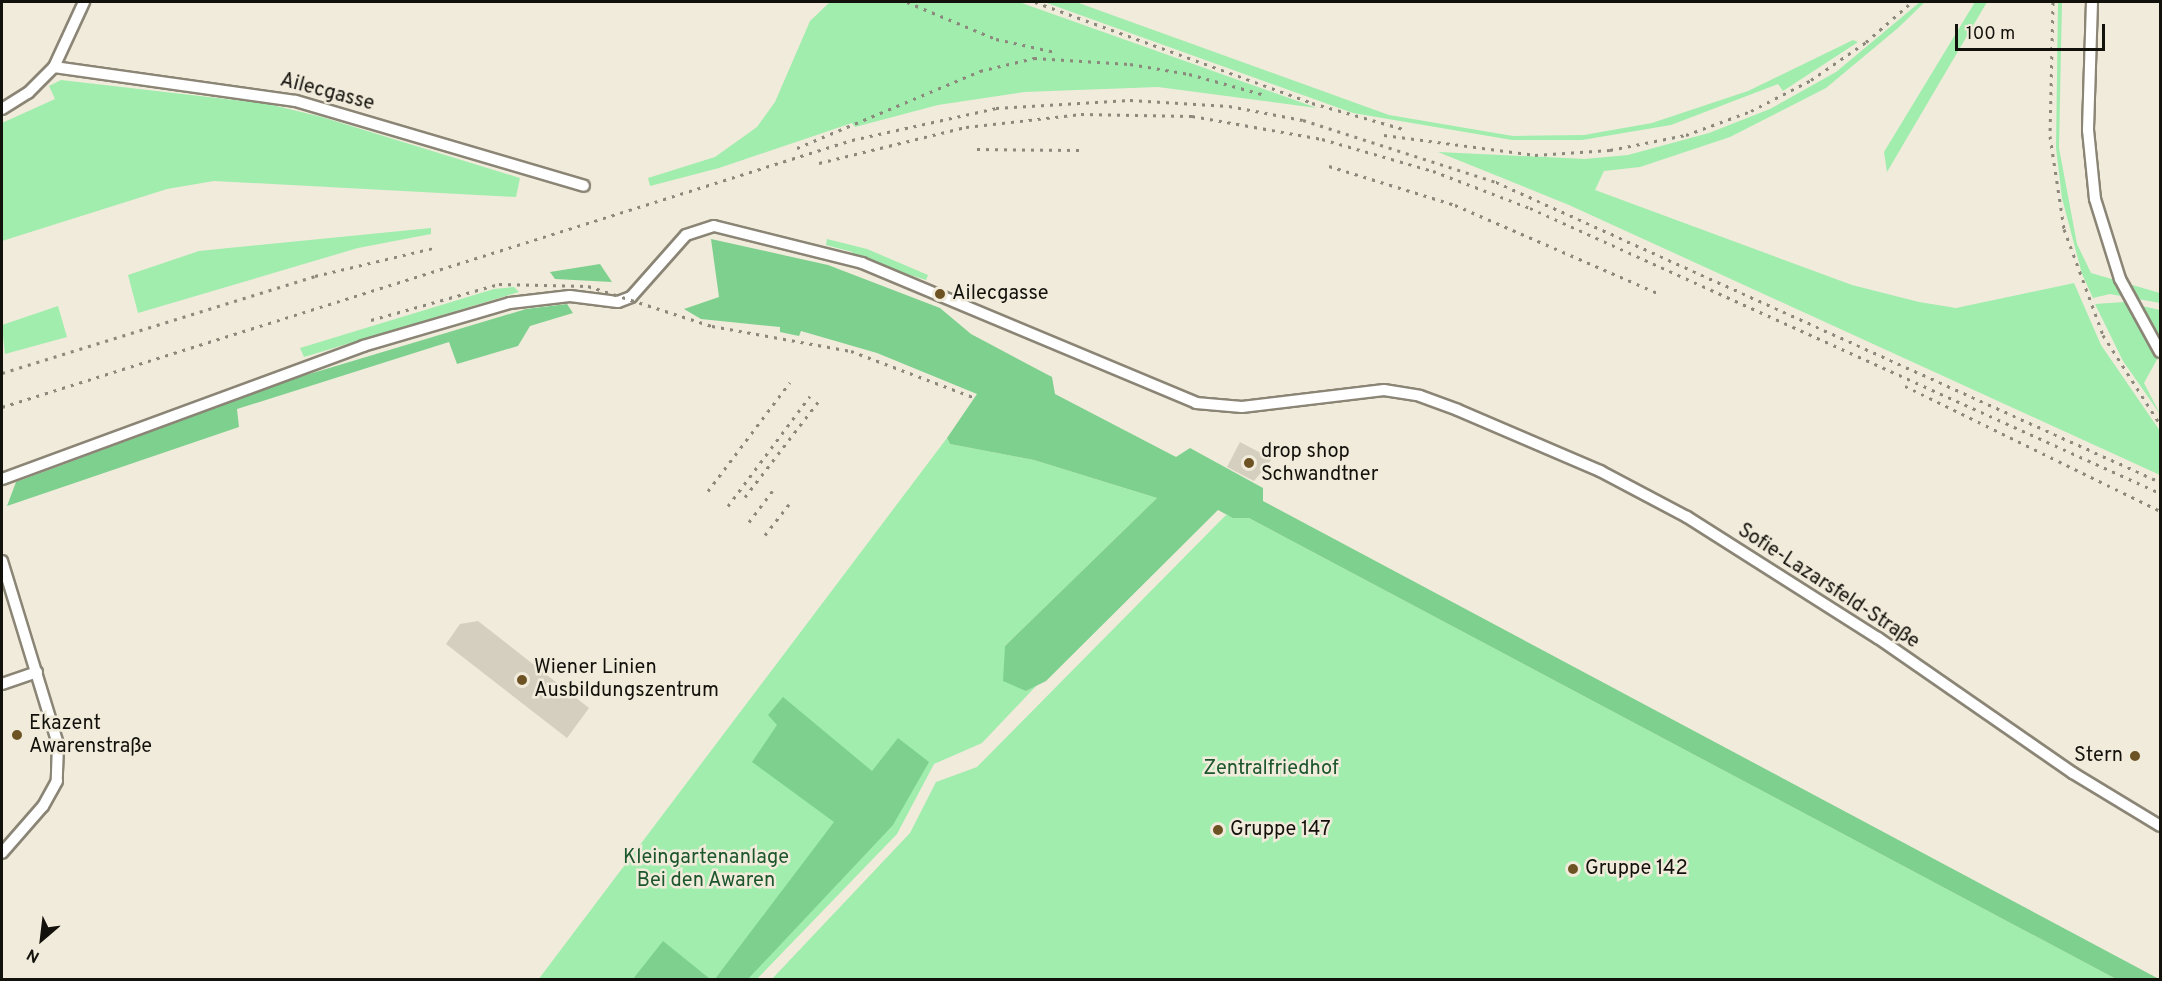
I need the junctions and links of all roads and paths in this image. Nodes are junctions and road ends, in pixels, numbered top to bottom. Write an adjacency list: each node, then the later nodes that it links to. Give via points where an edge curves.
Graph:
1 (84, 2): 3 (street)
2 (2092, 2): 6 (street, via 2088,130 2095,199 2120,279)
3 (54, 67): 4 (street, via 28,93); 5 (street, Ailecgasse, via 296,102)
4 (2, 110)
5 (584, 186)
6 (2160, 352)
7 (2, 479): 11 (street, Sofie-Lazarsfeld-Straße, via 363,346 510,303 570,296 618,302 631,297 669,251 697,229 714,226 862,263 1196,403 1242,407 1384,390 1420,396 1458,410 1600,471 1687,517 1878,638 2073,773)
8 (2, 561): 9 (street)
9 (37, 672): 10 (street); 12 (street, via 58,744 57,781 44,806)
10 (2, 684)
11 (2160, 826)
12 (2, 853)

